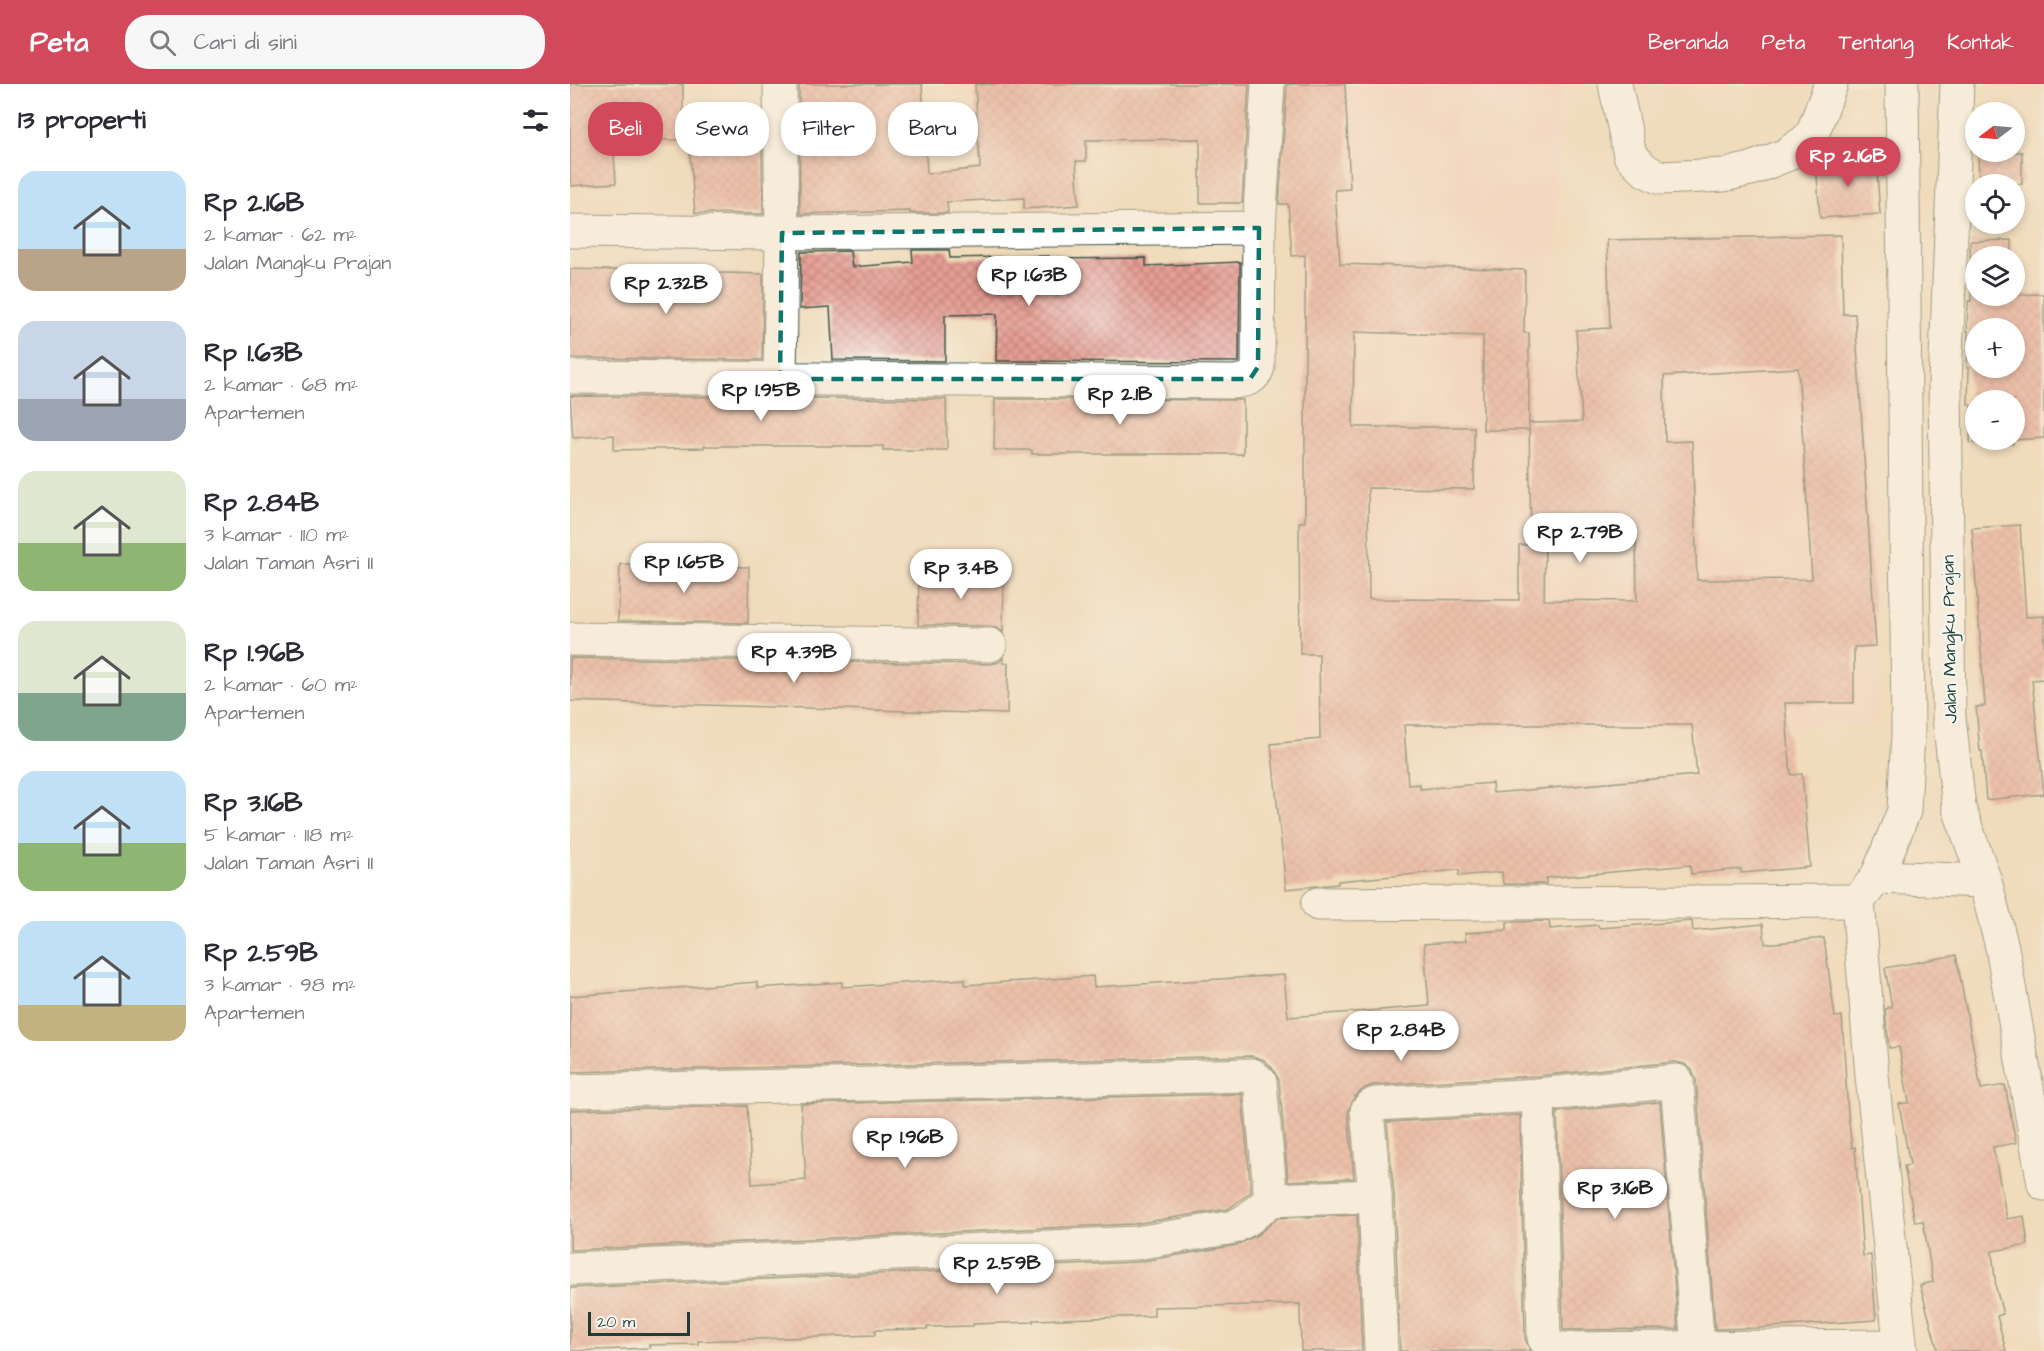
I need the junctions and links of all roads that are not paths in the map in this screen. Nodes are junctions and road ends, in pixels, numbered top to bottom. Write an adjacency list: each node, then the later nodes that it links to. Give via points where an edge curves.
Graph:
1 (780, 84): 9 (street)
2 (1268, 84): 7 (street)
3 (1615, 84): 4 (street, via 1630,155 1646,171 1661,178 1724,176 1786,155 1814,132)
4 (1831, 84)
5 (1902, 84): 15 (street, via 1908,733 1904,811)
6 (1957, 84): 14 (street, Jalan Mangku Prajan, via 1945,384 1949,717 1959,808)
7 (1260, 228): 9 (street); 11 (street, via 1258,367 1250,379)
8 (570, 231): 9 (street)
9 (782, 232): 11 (street)
10 (570, 377): 11 (street)
11 (780, 379)
12 (570, 639): 13 (street)
13 (990, 645)
14 (1986, 881): 15 (street); 19 (street, Jalan Mangku Prajan, via 2002,947)
15 (1867, 889): 16 (street); 24 (street, via 1872,1076)
16 (1318, 904)
17 (570, 1091): 21 (street, via 1252,1075 1260,1082)
18 (1538, 1095): 20 (street, via 1370,1107 1367,1111); 23 (street, via 1547,1344 1553,1349); 23 (street, via 1677,1082)
19 (2044, 1184)
20 (1375, 1196): 21 (street); 25 (street)
21 (1271, 1200): 22 (street, via 1234,1227 1136,1243)
22 (570, 1269)
23 (1698, 1348): 24 (street)
24 (1901, 1349)
25 (1381, 1351)

